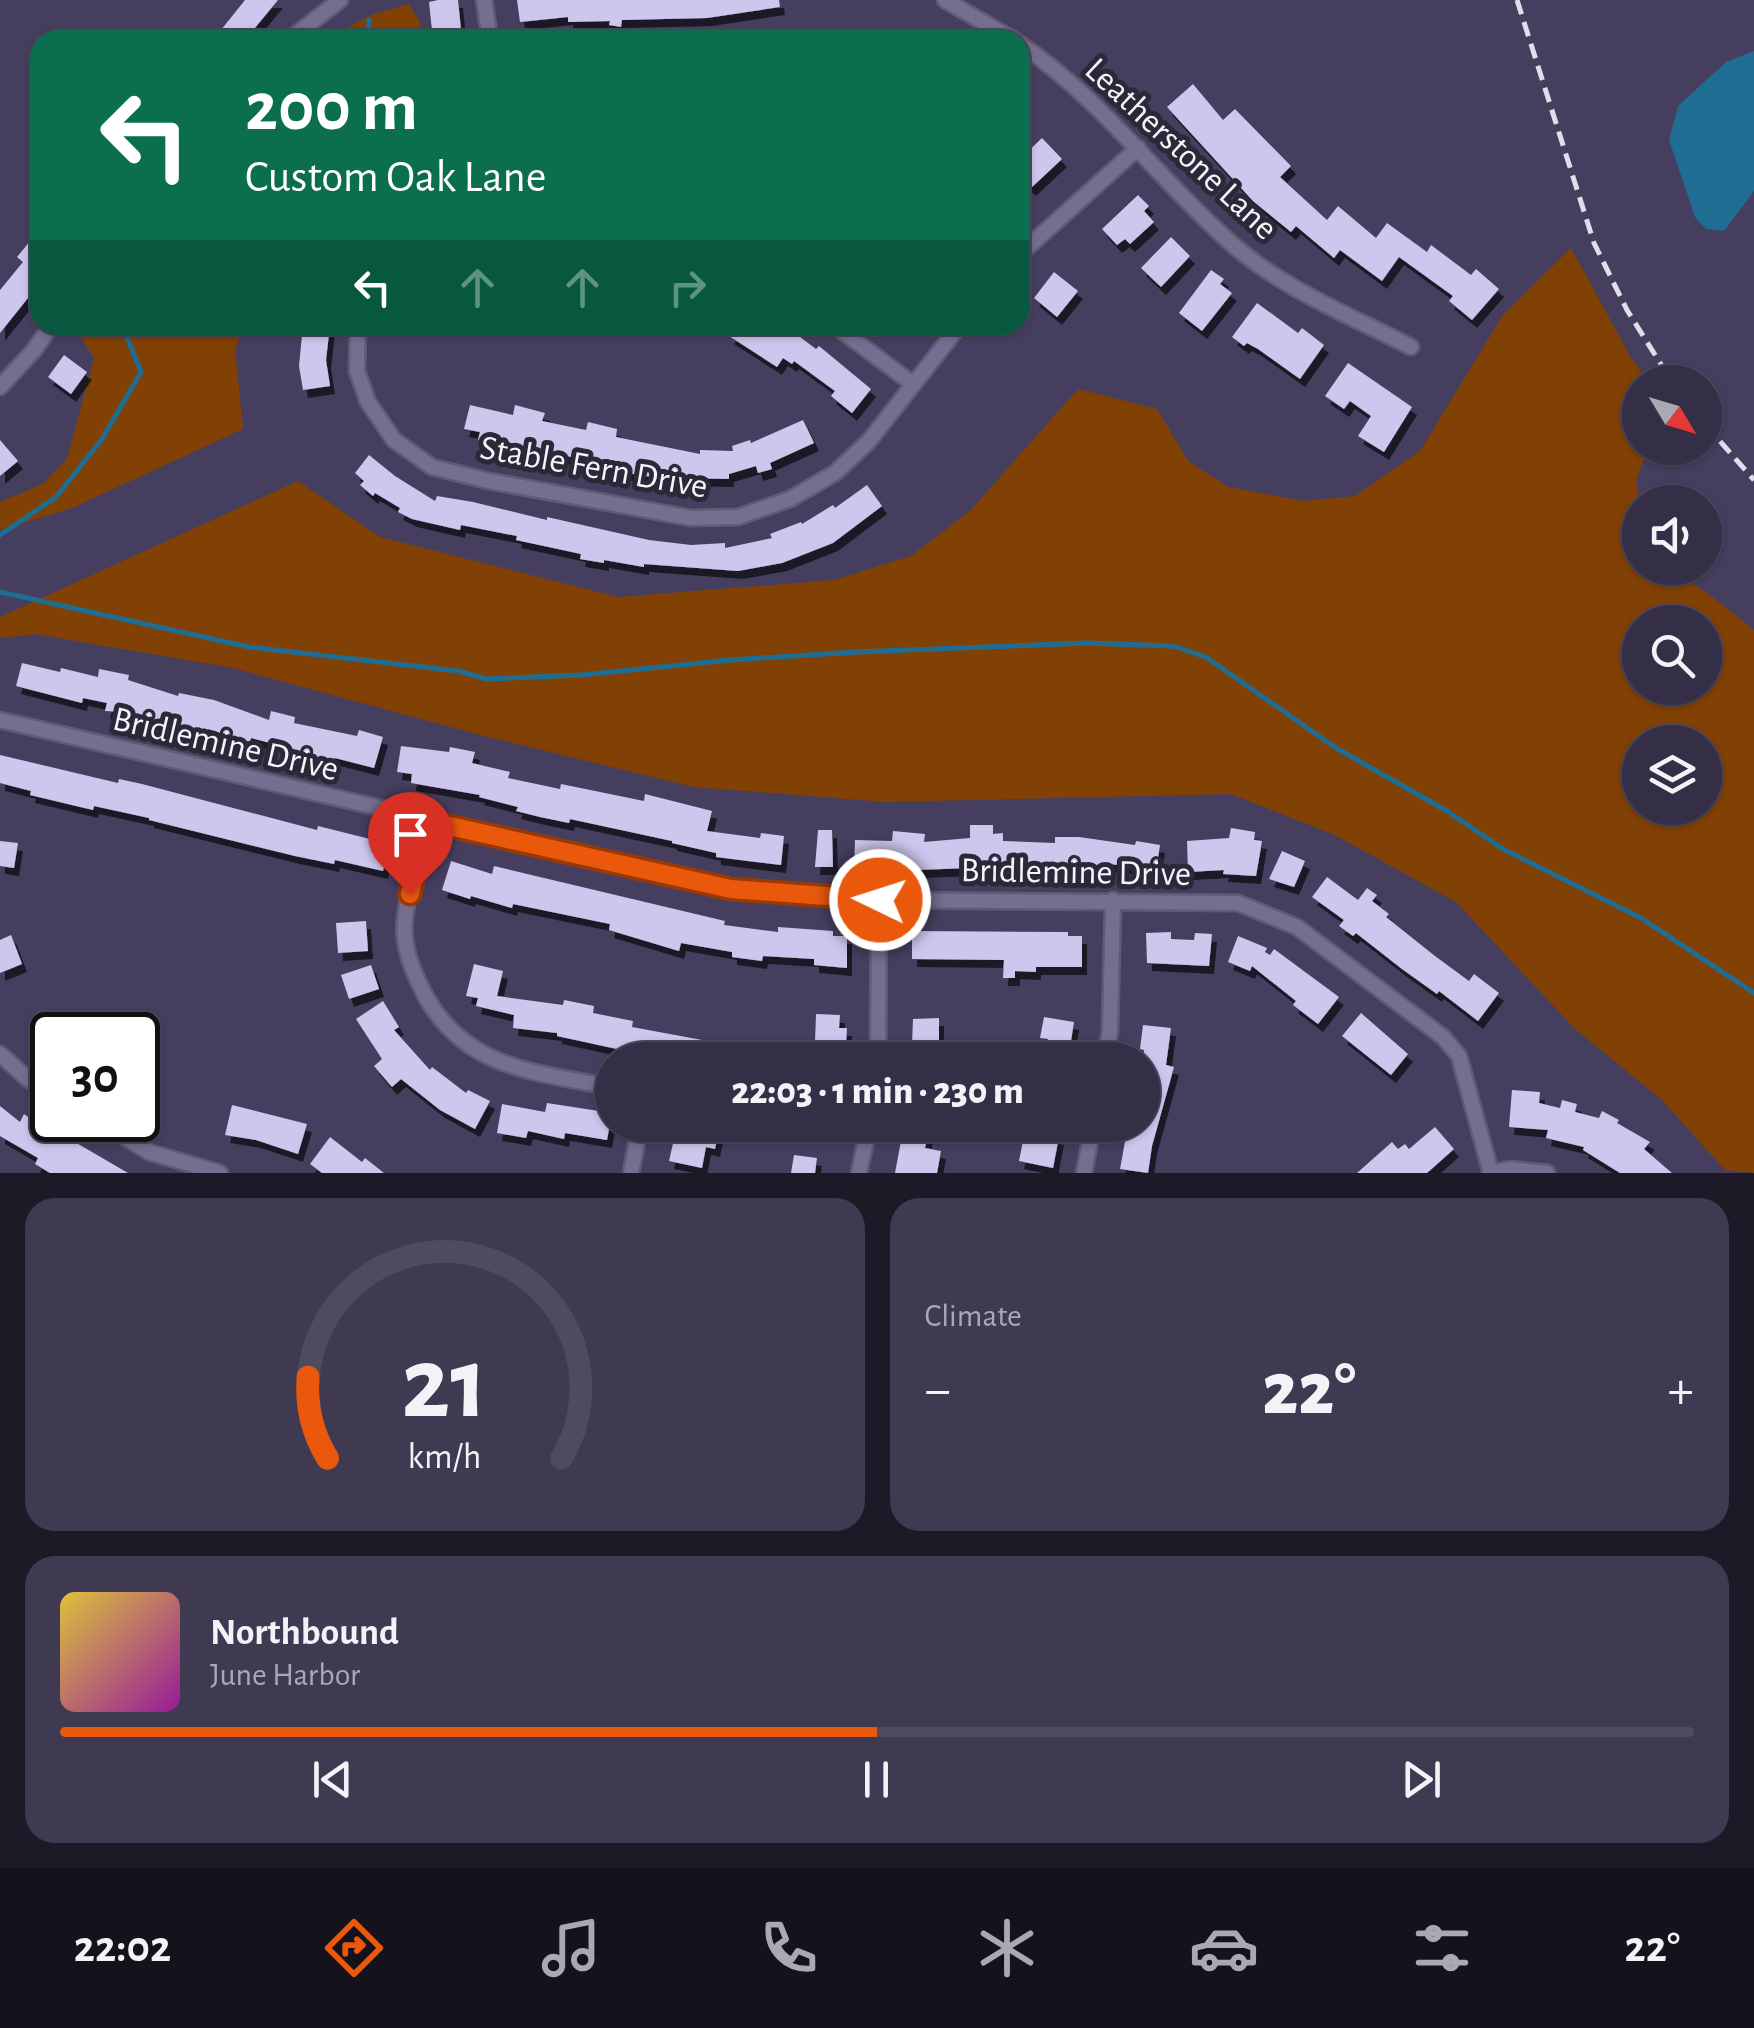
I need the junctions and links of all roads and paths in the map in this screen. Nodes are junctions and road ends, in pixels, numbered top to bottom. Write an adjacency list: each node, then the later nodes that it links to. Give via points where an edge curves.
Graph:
1 (340, 0): 4 (street)
2 (484, 0): 5 (street)
3 (946, 0): 6 (street, Leatherstone Lane)
4 (302, 30)
5 (488, 30)
6 (997, 30)
7 (1030, 52): 8 (street, Leatherstone Lane, via 1089,96)
8 (1138, 148): 9 (street); 14 (street, Leatherstone Lane, via 1234,245 1276,276)
9 (1030, 245)
10 (44, 335): 16 (street)
11 (358, 335): 15 (street, Stable Fern Drive, via 357,372 368,402 394,440 432,467 691,518 738,516 816,485 868,441)
12 (847, 335): 15 (street)
13 (952, 335): 15 (street, Stable Fern Drive)
14 (1411, 347)
15 (913, 384)
16 (0, 387)
17 (0, 720): 18 (street, Bridlemine Drive)
18 (427, 821): 19 (street, Bridlemine Drive, via 731,889); 25 (street, via 404,921 410,963 430,1006 449,1031 484,1056)
19 (880, 900): 20 (street, Bridlemine Drive); 21 (street)
20 (1113, 900): 22 (street); 34 (street, Bridlemine Drive, via 1238,904 1297,927 1444,1036 1459,1056)
21 (878, 1042)
22 (1108, 1042)
23 (0, 1054): 24 (street)
24 (30, 1080)
25 (595, 1084)
26 (133, 1142): 30 (street)
27 (637, 1142): 31 (street)
28 (866, 1142): 32 (street)
29 (1090, 1142): 33 (street)
30 (220, 1173)
31 (631, 1173)
32 (859, 1173)
33 (1084, 1173)
34 (1490, 1173): 35 (street)
35 (1547, 1173)

